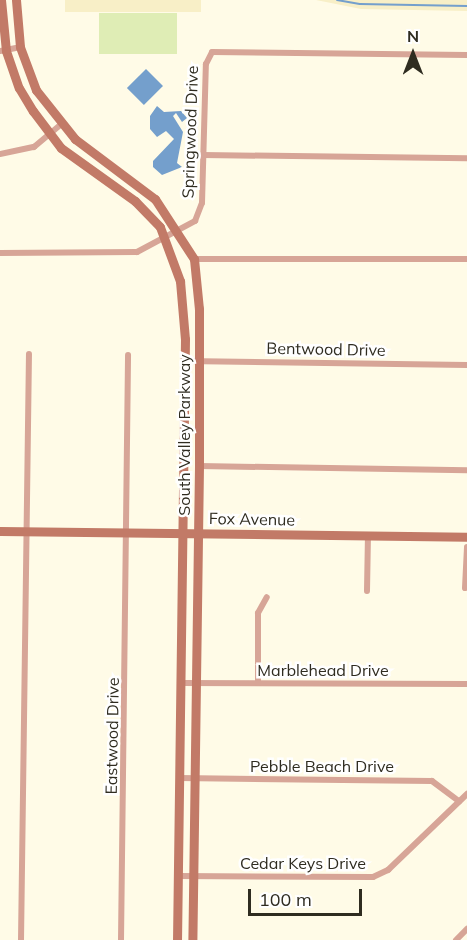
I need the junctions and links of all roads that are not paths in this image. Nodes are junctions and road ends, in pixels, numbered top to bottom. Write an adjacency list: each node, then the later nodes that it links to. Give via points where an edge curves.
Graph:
1 (2, 0): 4 (main road, South Valley Parkway)
2 (16, 0): 3 (main road, South Valley Parkway)
3 (20, 47): 4 (street); 6 (main road, South Valley Parkway, via 27,73)
4 (3, 51): 7 (main road, South Valley Parkway, via 19,88)
5 (467, 55): 9 (street, Springwood Drive, via 212,52 207,56)
6 (61, 124): 7 (street); 11 (main road, South Valley Parkway, via 84,147 155,199)
7 (49, 134): 8 (street, via 24,152); 12 (main road, South Valley Parkway, via 83,167 135,201)
8 (0, 154)
9 (203, 155): 10 (street); 11 (street, Springwood Drive, via 202,205 195,221)
10 (467, 158)
11 (179, 231): 12 (street, Springwood Drive); 14 (main road, South Valley Parkway)
12 (166, 238): 13 (street, Springwood Drive, via 137,252); 18 (main road, South Valley Parkway, via 180,281)
13 (0, 252)
14 (194, 259): 15 (street); 19 (main road, South Valley Parkway)
15 (467, 260)
16 (29, 354): 24 (street)
17 (128, 355): 25 (street, Eastwood Drive)
18 (185, 361): 19 (street, Bentwood Drive); 26 (main road, South Valley Parkway)
19 (199, 361): 20 (street, Bentwood Drive); 21 (main road, South Valley Parkway)
20 (467, 365)
21 (199, 466): 22 (street); 27 (main road, South Valley Parkway)
22 (467, 470)
23 (0, 531): 24 (main road, Fox Avenue)
24 (24, 531): 25 (main road, Fox Avenue); 45 (street)
25 (128, 532): 26 (main road, Fox Avenue); 46 (street, Eastwood Drive)
26 (182, 533): 27 (main road, Fox Avenue); 34 (main road, South Valley Parkway)
27 (198, 533): 28 (main road, Fox Avenue); 35 (main road, South Valley Parkway)
28 (368, 536): 29 (main road, Fox Avenue); 32 (street)
29 (467, 537)
30 (467, 547): 31 (street)
31 (465, 588)
32 (367, 591)
33 (267, 597): 36 (street, via 258,614)
34 (180, 683): 35 (street, Marblehead Drive); 38 (main road, South Valley Parkway)
35 (197, 683): 36 (street, Marblehead Drive); 39 (main road, South Valley Parkway)
36 (258, 683): 37 (street, Marblehead Drive)
37 (467, 684)
38 (179, 778): 39 (street, Pebble Beach Drive); 42 (main road, South Valley Parkway)
39 (195, 778): 41 (street, Pebble Beach Drive, via 432,781); 43 (main road, South Valley Parkway)
40 (467, 794): 41 (street, Cedar Keys Drive)
41 (459, 801): 43 (street, Cedar Keys Drive, via 388,870 373,877)
42 (178, 876): 43 (street, Cedar Keys Drive); 47 (main road, South Valley Parkway)
43 (193, 876): 48 (main road, South Valley Parkway)
44 (467, 929): 49 (street)
45 (21, 940)
46 (122, 940)
47 (177, 940)
48 (192, 940)
49 (456, 940)

